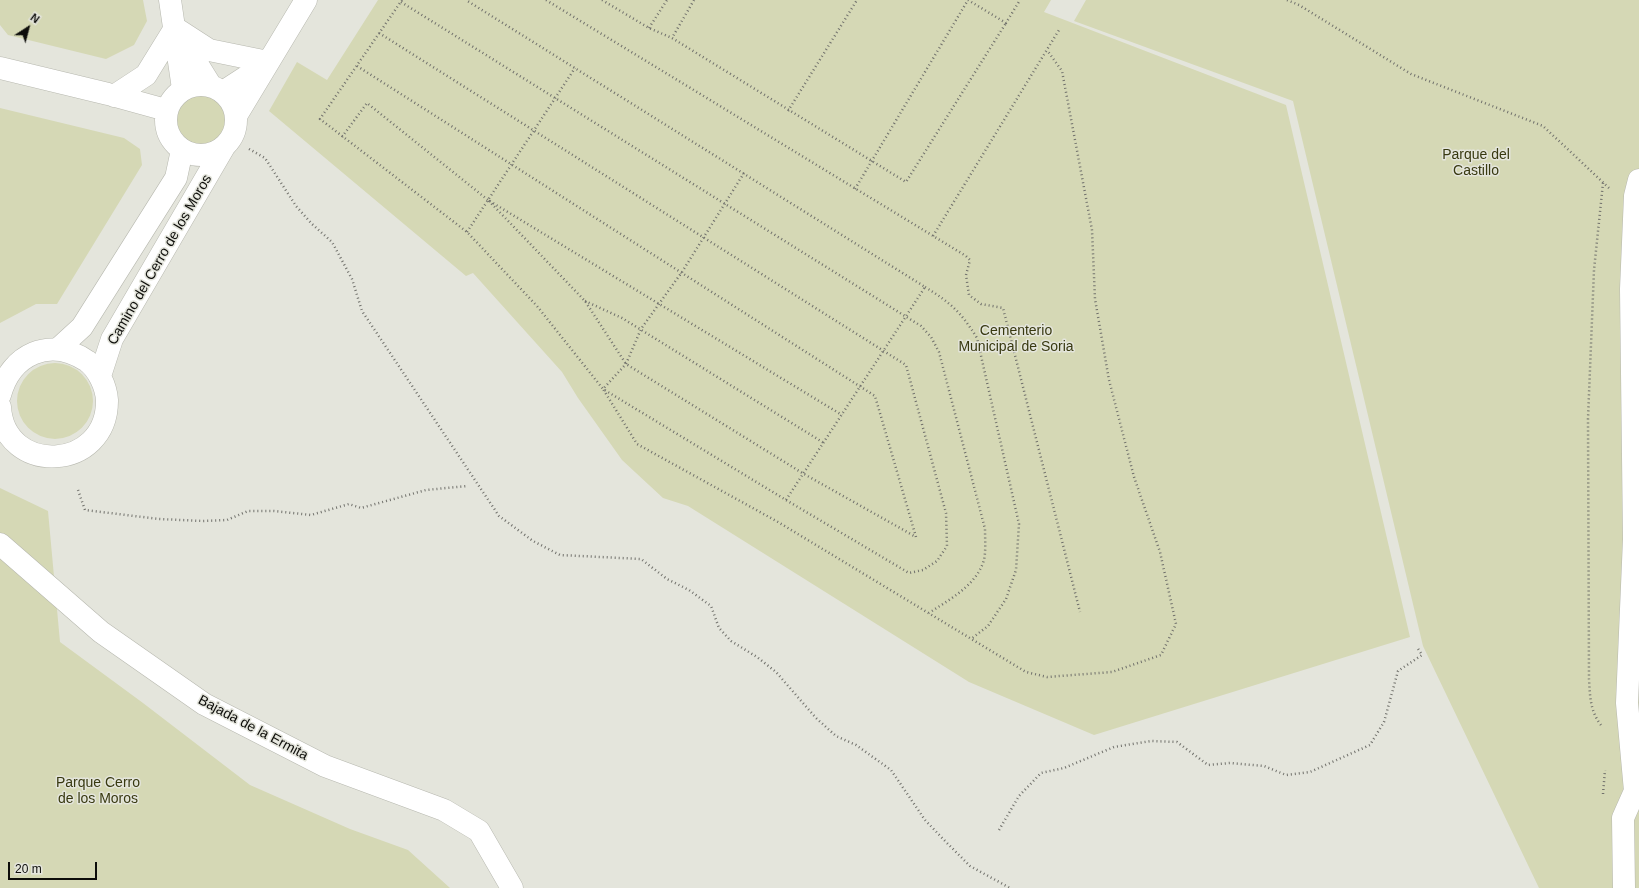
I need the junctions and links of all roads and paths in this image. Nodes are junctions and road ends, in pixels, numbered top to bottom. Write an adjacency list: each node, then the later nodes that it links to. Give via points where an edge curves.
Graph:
1 (170, 0): 13 (street)
2 (306, 0): 19 (street)
3 (466, 0): 22 (path)
4 (546, 0): 39 (path)
5 (602, 0): 14 (path)
6 (667, 0): 14 (path)
7 (694, 0): 17 (path)
8 (856, 0): 28 (path)
9 (1020, 0): 12 (path)
10 (1287, 0): 38 (path, via 1411,74 1543,126)
11 (401, 1): 16 (path); 26 (path)
12 (1006, 23): 34 (path, via 906,182); 34 (path, via 968,0)
13 (175, 28): 19 (street, via 210,50); 23 (street); 24 (street); 25 (street, via 146,75)
14 (649, 28): 17 (path)
15 (1059, 30): 18 (path)
16 (379, 33): 20 (path); 30 (path)
17 (672, 38): 28 (path)
18 (1047, 50): 44 (path); 70 (path, via 1062,71 1068,101 1092,230 1095,299 1109,380 1134,477 1160,552 1176,624 1160,656 1112,672 1047,677 1026,672)
19 (268, 62): 24 (street, via 244,77); 29 (street)
20 (357, 66): 31 (path, via 320,119); 35 (path)
21 (0, 68): 25 (street)
22 (575, 68): 26 (path); 36 (path)
23 (183, 89): 24 (street, via 201,84); 27 (street)
24 (217, 89): 29 (street, via 229,99)
25 (114, 96): 27 (street)
26 (555, 98): 30 (path); 41 (path)
27 (166, 110): 33 (street, via 165,122 168,133)
28 (788, 111): 34 (path)
29 (236, 116): 32 (street, via 236,127)
30 (533, 130): 35 (path); 45 (path)
31 (342, 137): 40 (path, via 367,103); 43 (path)
32 (228, 142): 33 (street, via 215,152 204,155); 57 (street, Camino del Cerro de los Moros, via 112,339); 78 (path, via 264,158 296,206 332,242 352,279 362,311 499,516 533,541 560,555 641,559 667,579 689,590 710,606 719,628 731,641 776,672 816,718 836,736 856,745 891,770 925,820 970,866)
33 (182, 150): 53 (street, Camino del Cerro de los Moros, via 176,178 82,327)
34 (872, 162): 39 (path)
35 (511, 164): 40 (path); 46 (path)
36 (744, 173): 41 (path); 47 (path)
37 (1639, 180): 42 (street)
38 (1603, 183): 42 (path); 72 (path, via 1594,270 1588,419 1589,679 1593,711)
39 (856, 189): 44 (path)
40 (488, 200): 43 (path); 49 (path); 50 (path)
41 (724, 204): 45 (path); 51 (path)
42 (1634, 211): 48 (street)
43 (467, 232): 59 (path, via 537,306)
44 (933, 236): 68 (path, via 970,260 966,275 969,295 982,304 1003,308)
45 (704, 238): 46 (path); 54 (path)
46 (682, 272): 50 (path); 58 (path)
47 (925, 287): 51 (path); 70 (path, via 948,302 964,317 977,338 1019,524 1016,570 1006,599 988,626)
48 (1635, 287): 74 (street, via 1634,539 1626,703)
49 (585, 301): 52 (path); 55 (path)
50 (658, 304): 52 (path); 61 (path)
51 (905, 318): 54 (path); 69 (path, via 921,326 939,352 985,528 984,559 976,578)
52 (641, 329): 55 (path); 62 (path)
53 (58, 349): 56 (street, via 41,351); 57 (street, via 74,353 88,362)
54 (884, 351): 58 (path); 66 (path, via 906,365 946,513 947,546 937,561 923,570 909,573)
55 (626, 364): 59 (path); 63 (path)
56 (6, 368): 60 (street)
57 (100, 376): 60 (street, via 107,394 107,412 101,430 90,444 74,454 56,458 37,455 20,447 8,433)
58 (861, 386): 61 (path); 63 (path, via 875,396 916,537)
59 (603, 389): 66 (path); 69 (path, via 637,444 778,522)
60 (0, 408)
61 (842, 415): 62 (path)
62 (824, 443): 63 (path)
63 (804, 474): 66 (path)
64 (466, 486): 65 (path, via 426,490 361,508 349,504 311,515 274,511 248,512 228,520 203,521 159,519 85,510)
65 (78, 490)
66 (786, 500)
67 (0, 544): 77 (street, Bajada de la Ermita, via 101,632 204,704 325,766 444,810 480,831)
68 (1080, 612)
69 (929, 613): 70 (path)
70 (971, 639)
71 (1416, 646): 76 (path, via 1422,655 1398,671 1384,722 1370,745 1310,772 1286,775 1264,766 1230,763 1208,765 1177,742 1151,741 1114,747 1064,768 1040,773 1019,796)
72 (1604, 728)
73 (1605, 765): 75 (path)
74 (1637, 793): 79 (street, via 1623,818)
75 (1602, 802)
76 (999, 830)
77 (512, 888)
78 (1010, 888)
79 (1624, 888)

